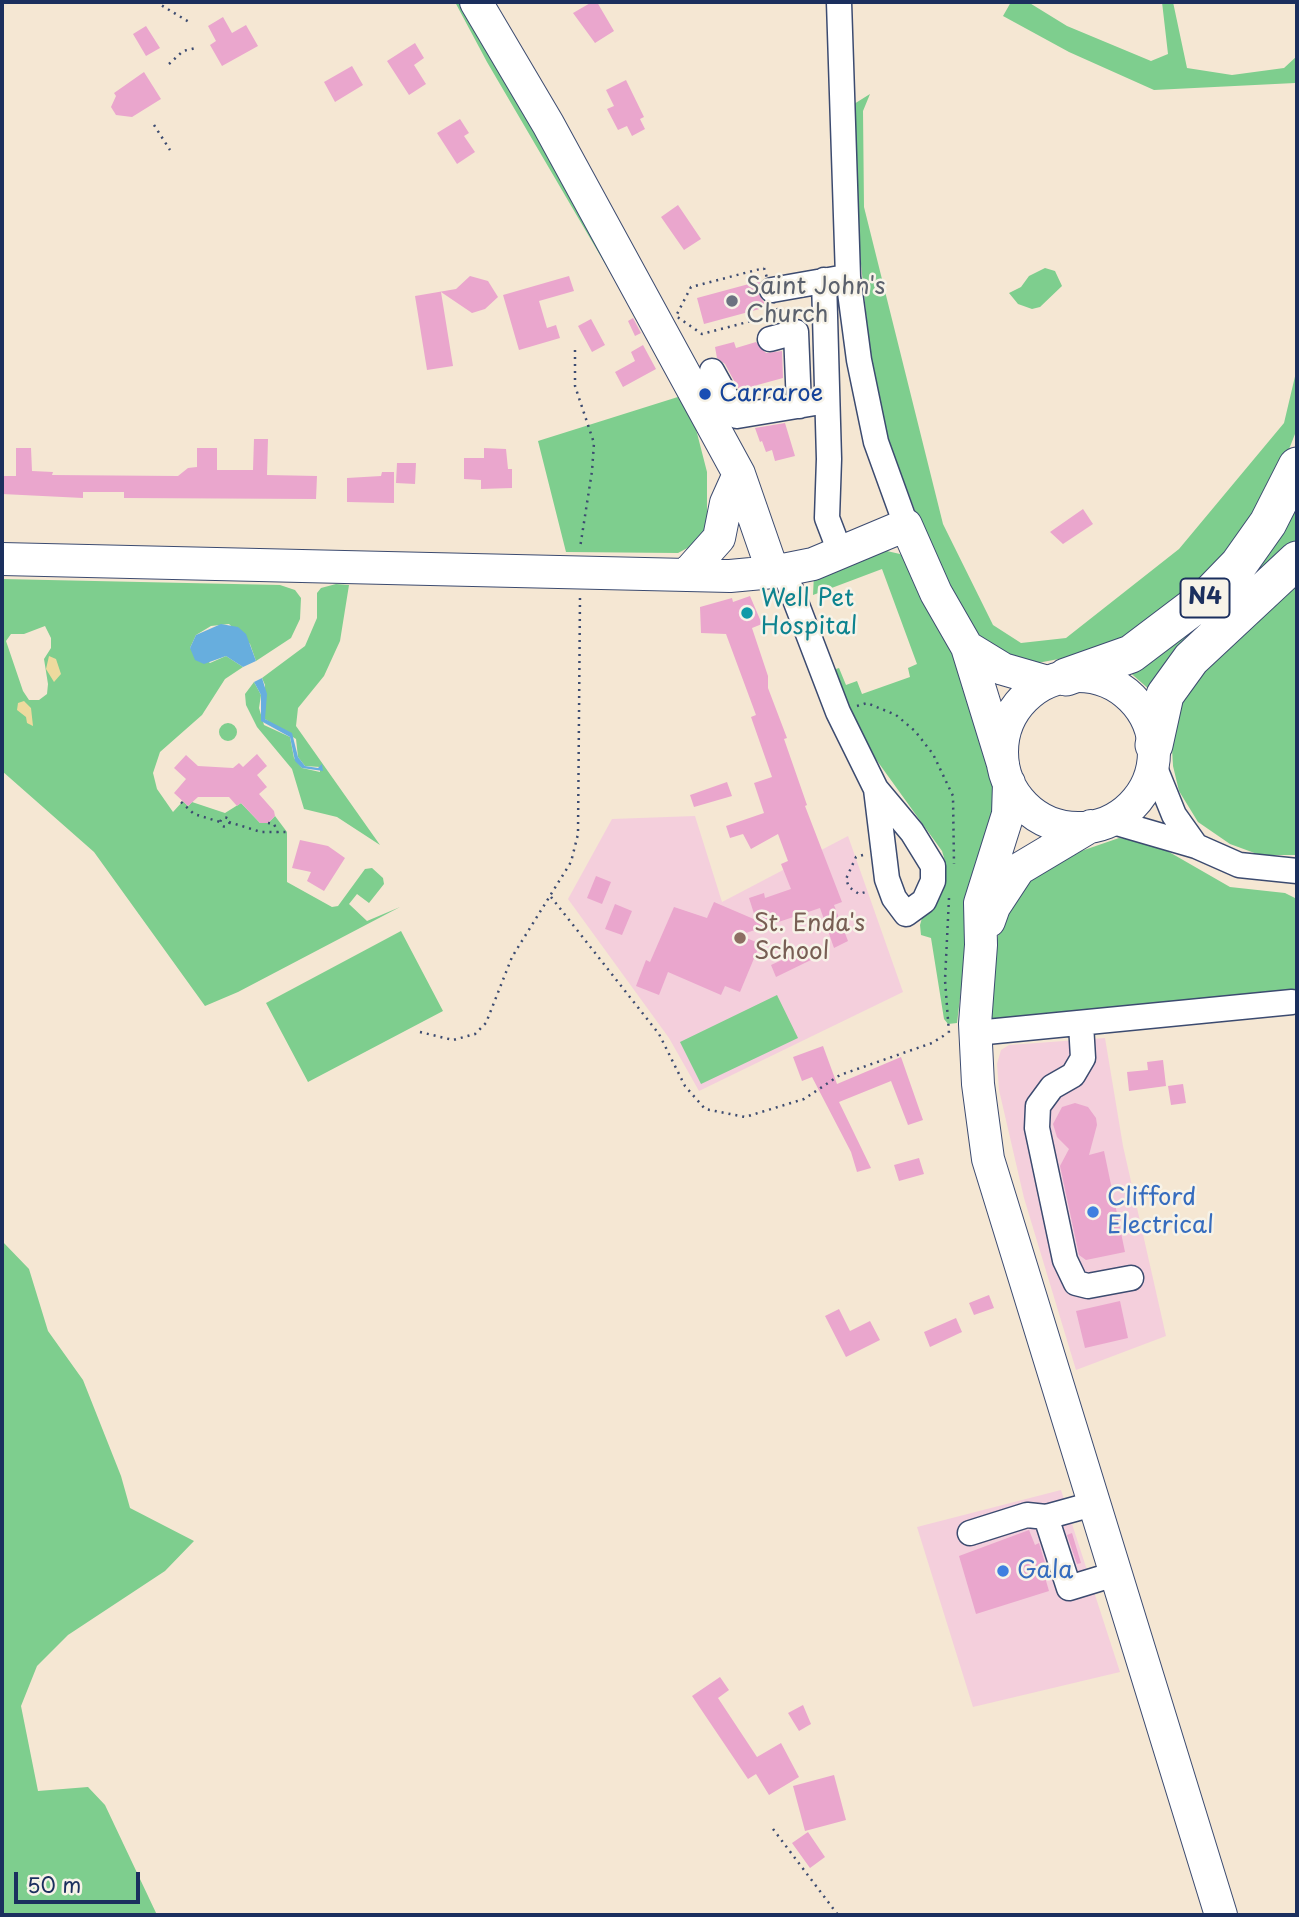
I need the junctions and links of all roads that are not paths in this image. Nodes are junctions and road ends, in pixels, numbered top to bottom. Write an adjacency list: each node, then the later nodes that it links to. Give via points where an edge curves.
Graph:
1 (476, 2): 10 (main road, via 548,124)
2 (839, 2): 3 (street)
3 (836, 279): 4 (street); 7 (street); 11 (street, via 876,442)
4 (772, 290)
5 (770, 339): 8 (street, via 796,332)
6 (712, 371): 8 (street, via 737,416)
7 (827, 401): 8 (street); 12 (street, via 827,518)
8 (799, 406)
9 (1297, 466): 18 (highway, N4, via 1268,523 1239,564 1209,595 1131,653)
10 (739, 474): 15 (main road); 16 (main road, via 726,503 719,538)
11 (906, 525): 12 (main road); 17 (main road)
12 (840, 552): 15 (main road)
13 (2, 559): 16 (main road)
14 (1297, 560): 19 (highway, N4, via 1191,659 1165,695)
15 (779, 571): 16 (main road); 21 (street)
16 (686, 575)
17 (967, 648): 18 (main road, via 1003,669); 20 (main road)
18 (1057, 680): 19 (main road, via 1087,676 1125,692 1144,716); 20 (main road, via 1031,692 1007,724 1002,743)
19 (1153, 754): 22 (main road, via 1140,796 1126,810); 23 (street, via 1174,815)
20 (1006, 774): 22 (main road, via 1020,801 1035,814 1062,825); 25 (main road, via 1008,814 980,903)
21 (876, 789): 21 (street, via 933,866 933,881 924,901 906,914 889,886)
22 (1100, 823): 23 (street); 25 (main road, via 1019,869 994,907)
23 (1196, 846): 24 (street, via 1239,865)
24 (1297, 871)
25 (981, 945): 28 (main road, via 975,998)
26 (1292, 1002): 27 (street)
27 (1081, 1024): 28 (street); 29 (street, via 1083,1058 1073,1074 1052,1087 1038,1106 1037,1128 1065,1260 1076,1283 1088,1286)
28 (962, 1033): 30 (main road, via 978,1084 988,1159)
29 (1131, 1278)
30 (1093, 1504): 31 (street); 33 (main road)
31 (1046, 1517): 32 (street, via 1027,1515); 33 (street, via 1069,1588)
32 (970, 1533)
33 (1115, 1574): 34 (main road)
34 (1221, 1915)

